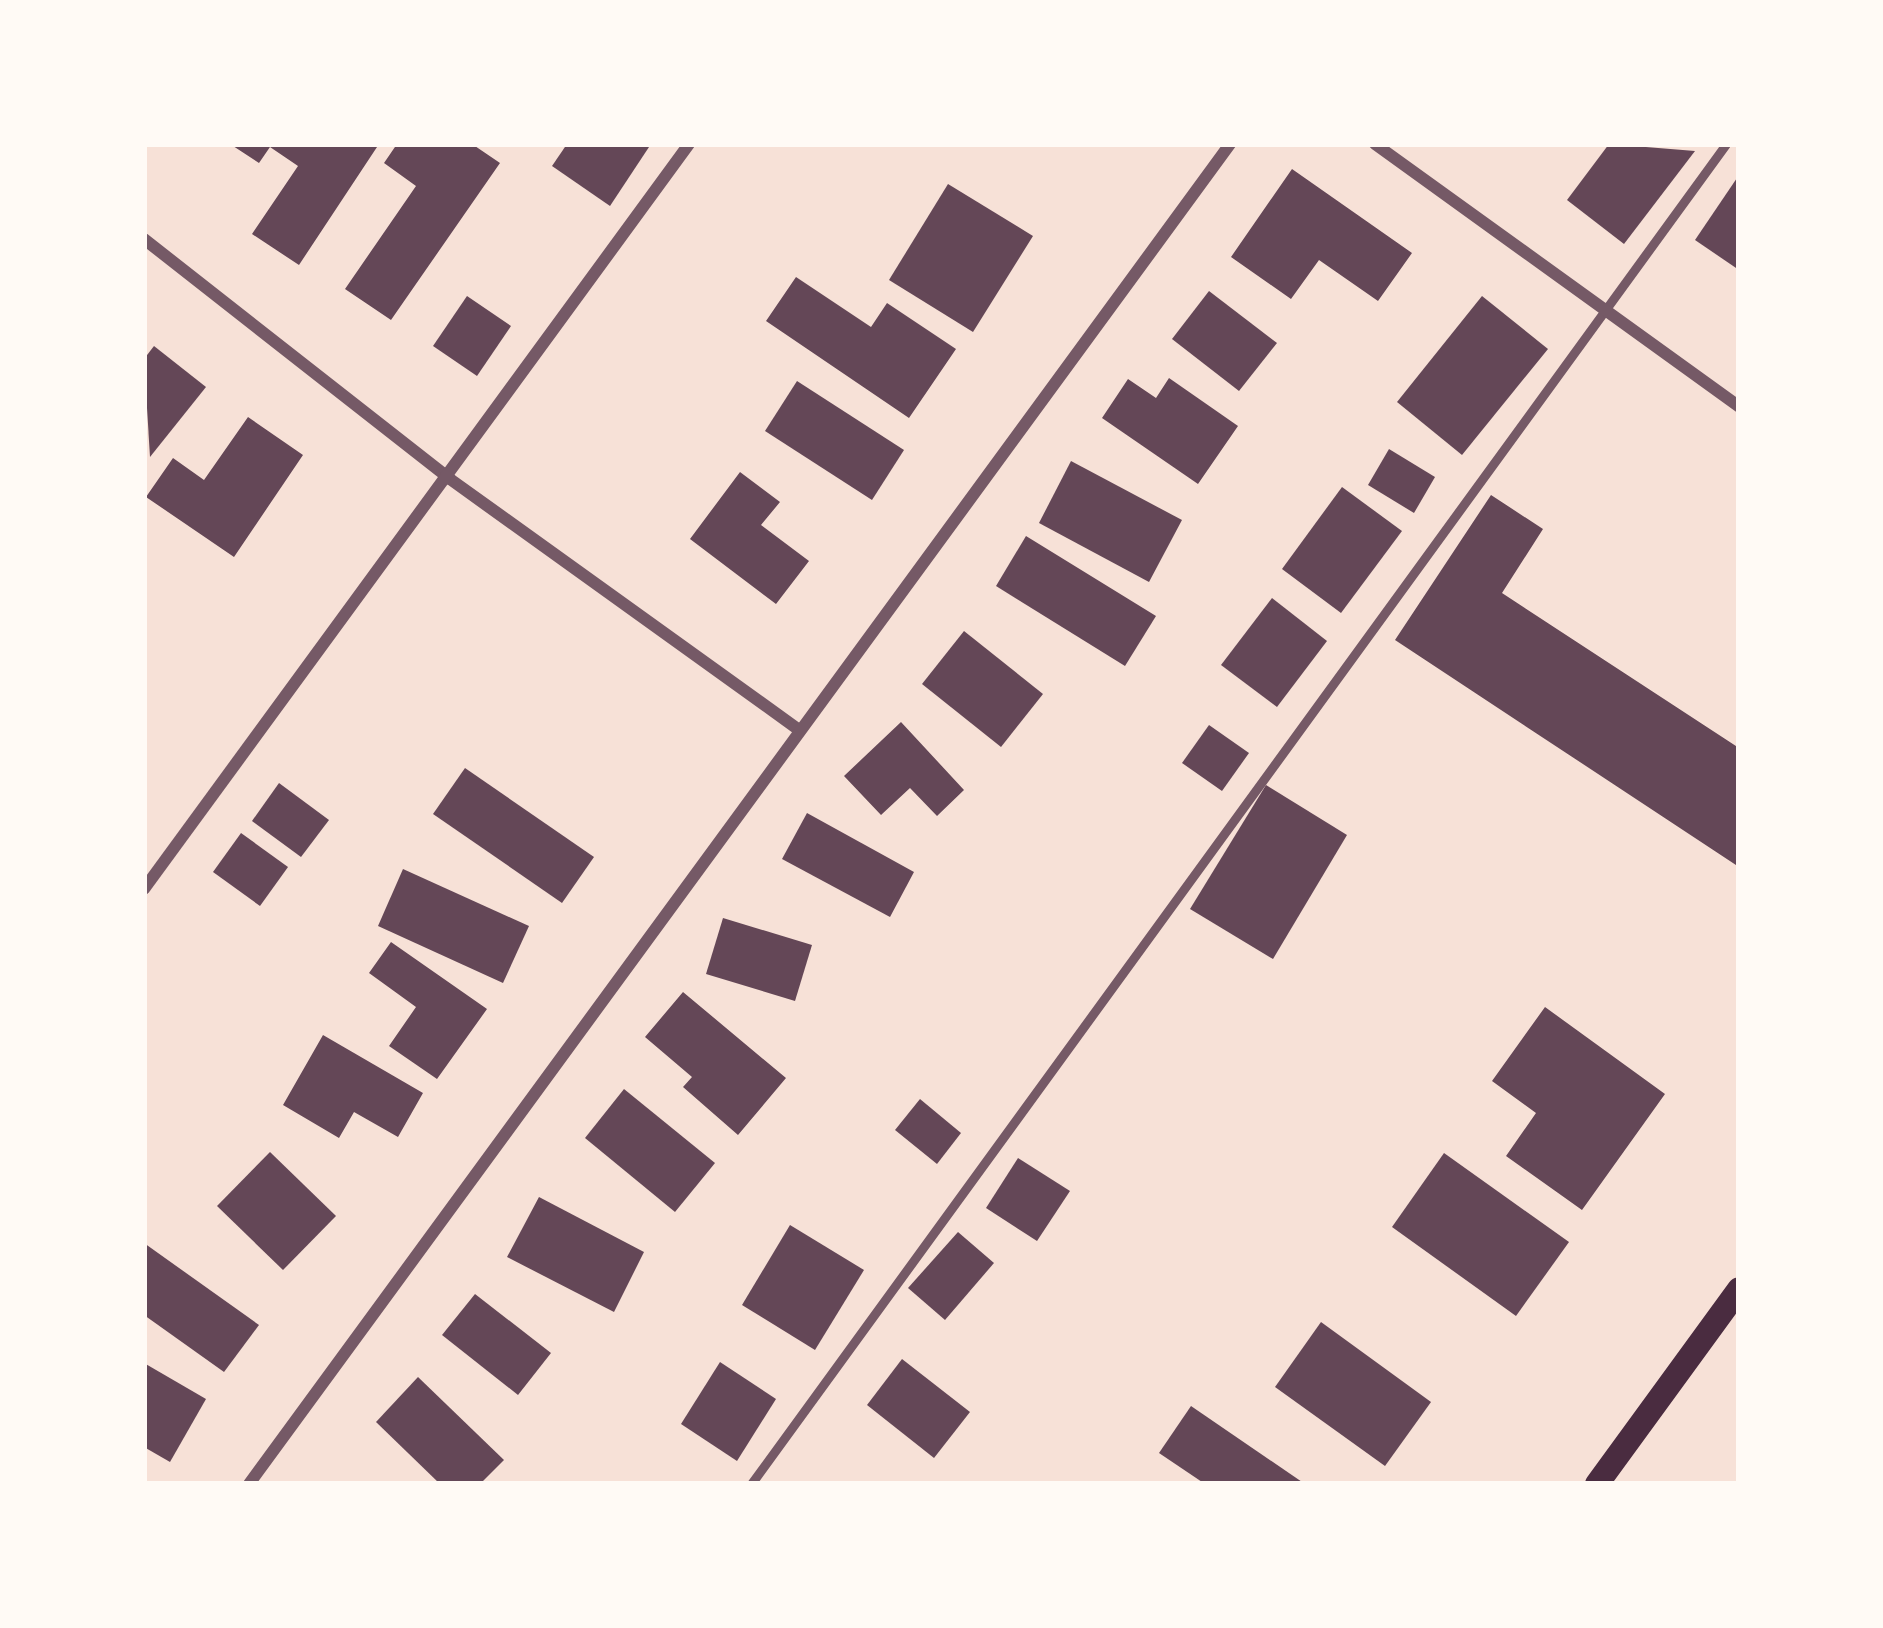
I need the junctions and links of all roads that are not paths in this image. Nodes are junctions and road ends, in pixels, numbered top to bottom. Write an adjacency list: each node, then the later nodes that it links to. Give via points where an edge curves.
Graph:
1 (688, 144): 8 (street)
2 (1230, 144): 9 (street)
3 (1375, 144): 6 (street)
4 (1726, 144): 6 (lane)
5 (144, 239): 8 (street)
6 (1606, 309): 7 (street); 13 (lane)
7 (1739, 407)
8 (450, 478): 9 (street); 10 (street)
9 (798, 729): 12 (street)
10 (144, 889)
11 (1739, 1289): 14 (main road)
12 (249, 1484)
13 (751, 1484)
14 (1597, 1484)

